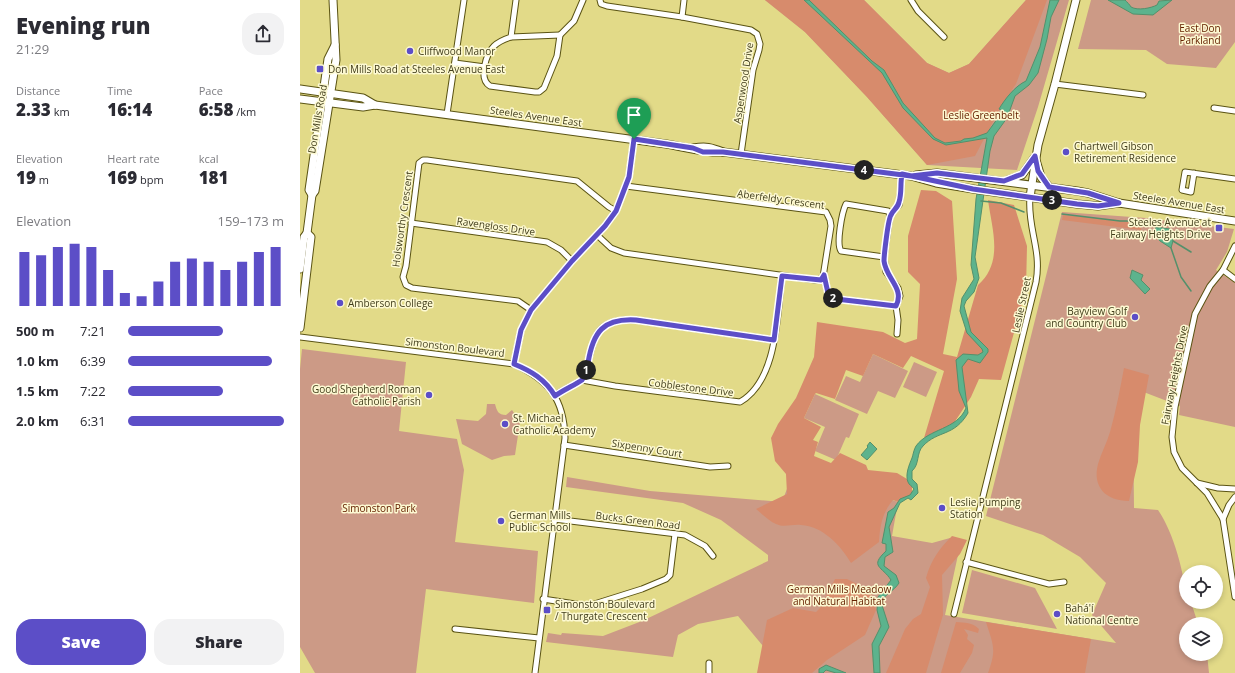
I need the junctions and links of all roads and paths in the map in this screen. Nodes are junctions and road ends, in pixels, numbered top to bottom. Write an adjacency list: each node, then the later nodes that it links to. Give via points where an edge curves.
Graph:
1 (333, 0): 13 (main road, Don Mills Road)
2 (464, 0): 14 (street)
3 (583, 0): 10 (street, via 574,21)
4 (600, 0): 9 (street, Aspenwood Drive, via 601,4 607,6)
5 (684, 0): 9 (street)
6 (911, 0): 12 (street, via 918,11)
7 (1076, 0): 16 (main road, Leslie Street)
8 (517, 1): 11 (street)
9 (682, 16): 29 (street, Aspenwood Drive, via 751,30 757,34 760,44 752,70)
10 (560, 35): 11 (street); 15 (street, via 555,63 544,88 539,92 490,86 485,82)
11 (511, 37): 15 (street, via 494,46)
12 (944, 37)
13 (335, 45): 18 (main road, Don Mills Road, via 328,59); 19 (main road, Don Mills Road)
14 (454, 63): 15 (street); 27 (street)
15 (485, 67)
16 (1055, 84): 20 (street); 30 (main road, Leslie Street)
17 (300, 89): 18 (main road, Steeles Avenue East)
18 (324, 93): 19 (main road, Steeles Avenue East); 22 (main road, Don Mills Road)
19 (332, 94): 23 (main road, Don Mills Road); 24 (main road, Steeles Avenue East, via 363,98)
20 (1143, 95)
21 (300, 99): 22 (main road, Steeles Avenue East)
22 (322, 102): 23 (main road, Steeles Avenue East); 39 (main road, Don Mills Road, via 309,190)
23 (330, 103): 24 (main road, Steeles Avenue East, via 363,107); 39 (main road, Don Mills Road, via 315,191)
24 (375, 105): 27 (main road, Steeles Avenue East)
25 (1214, 108): 26 (street)
26 (1235, 111)
27 (447, 114): 28 (main road, Steeles Avenue East)
28 (634, 139): 29 (main road, Steeles Avenue East, via 693,148 712,146 723,152); 37 (street)
29 (741, 154): 32 (main road, Steeles Avenue East)
30 (1035, 156): 35 (main road, via 1022,174); 36 (main road, Leslie Street); 38 (main road, via 1038,171)
31 (1194, 173): 34 (street)
32 (902, 174): 33 (main road, Steeles Avenue East); 43 (street, via 898,205)
33 (911, 176): 35 (main road, Steeles Avenue East, via 937,173); 40 (main road, Steeles Avenue East, via 936,183)
34 (1235, 179)
35 (1004, 181): 36 (main road, Steeles Avenue East)
36 (1031, 185): 38 (main road, Steeles Avenue East); 40 (main road, Leslie Street)
37 (626, 186): 42 (street); 53 (street, Aberfeldy Crescent, via 826,212 831,226)
38 (1049, 187): 41 (main road, Steeles Avenue East, via 1088,193)
39 (312, 195): 46 (main road, Don Mills Road)
40 (1030, 197): 41 (main road, Steeles Avenue East, via 1094,206); 74 (street, Leslie Street, via 1030,222 1038,257 1036,282)
41 (1119, 203): 44 (main road, Steeles Avenue East)
42 (616, 211): 45 (street, Holsworthy Crescent, via 577,181 423,160 419,163); 47 (street)
43 (890, 215): 49 (street); 49 (street, via 888,211 846,204 839,235 838,244 841,251)
44 (1235, 221)
45 (411, 223): 50 (street, Ravengloss Drive, via 547,242 561,250); 57 (street, Holsworthy Crescent, via 403,277 406,285 412,288 518,301)
46 (307, 233): 51 (main road, Don Mills Road, via 304,237); 58 (main road, Don Mills Road, via 311,237)
47 (597, 235): 50 (street); 54 (street, via 616,252)
48 (1235, 246): 52 (street, Fairway Heights Drive)
49 (884, 257): 56 (street, via 886,272 898,288 900,296)
50 (572, 261): 57 (street)
51 (300, 269)
52 (1223, 270): 55 (street); 67 (street, Fairway Heights Drive, via 1210,286 1196,314 1172,429 1174,452 1182,468)
53 (824, 275): 54 (street, via 821,280); 56 (street, via 828,293 836,299)
54 (782, 276): 61 (street, Cobblestone Drive)
55 (1235, 279)
56 (896, 306): 59 (street)
57 (531, 310): 62 (street, via 521,330)
58 (300, 328)
59 (897, 334)
60 (300, 337): 62 (street, Simonston Boulevard)
61 (774, 340): 63 (street, via 636,320 620,320 599,331 592,344); 63 (street, Cobblestone Drive, via 766,370 740,402)
62 (514, 364): 64 (street, Simonston Boulevard, via 534,373 549,386)
63 (582, 380): 64 (street)
64 (555, 396): 65 (street, Simonston Boulevard, via 562,410)
65 (564, 445): 66 (street, Sixpenny Court, via 710,467); 70 (street, Simonston Boulevard)
66 (728, 466)
67 (1196, 483): 68 (street); 71 (street, Fairway Heights Drive, via 1207,494)
68 (1235, 489)
69 (1235, 497): 71 (street)
70 (554, 519): 72 (street, Bucks Green Road); 77 (street, Simonston Boulevard)
71 (1223, 519): 76 (street, Fairway Heights Drive)
72 (675, 534): 73 (street, Bucks Green Road, via 693,539 705,546); 77 (street, via 670,574 666,579 588,606)
73 (713, 556)
74 (966, 562): 75 (street, via 1049,584); 78 (street, Leslie Street)
75 (1064, 582)
76 (1235, 597)
77 (543, 599): 80 (street, Simonston Boulevard)
78 (954, 614)
79 (455, 629): 80 (street)
80 (539, 638): 82 (street, Simonston Boulevard)
81 (709, 663): 83 (street)
82 (535, 673)
83 (708, 673)

